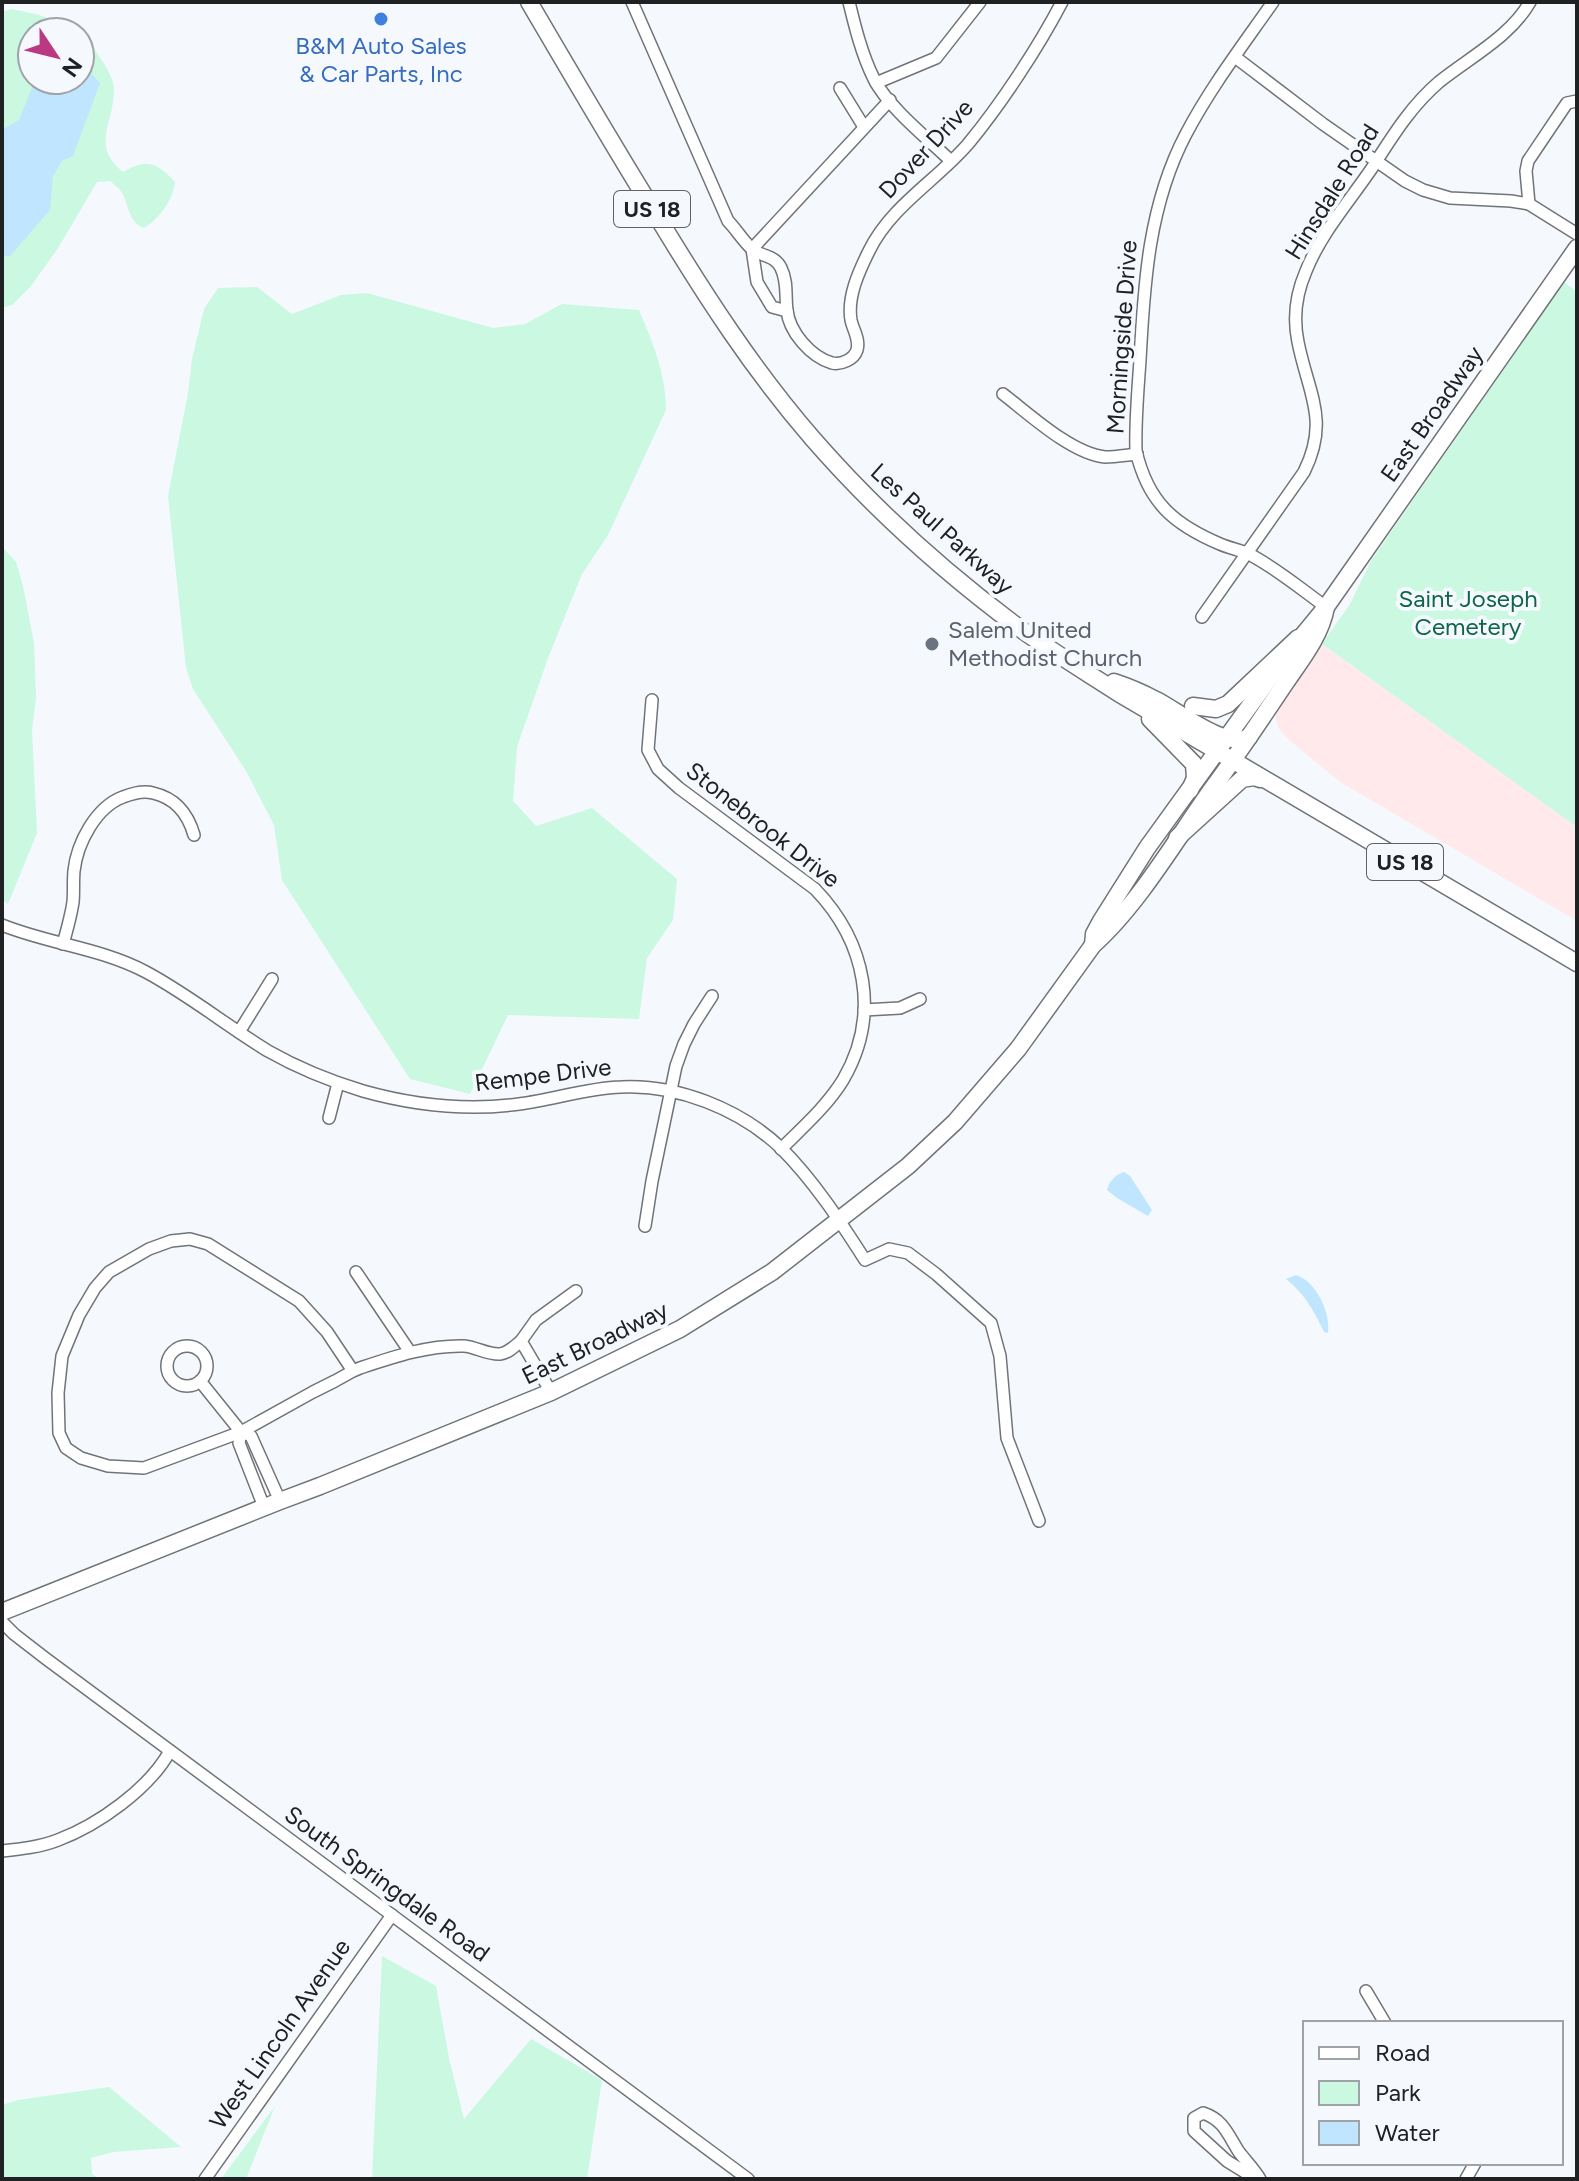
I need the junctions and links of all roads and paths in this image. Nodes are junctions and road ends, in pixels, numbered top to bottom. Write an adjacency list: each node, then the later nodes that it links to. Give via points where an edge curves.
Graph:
1 (529, 2): 27 (main road, Les Paul Parkway / US 18, via 704,294 812,438 936,561 1019,628)
2 (632, 2): 19 (street, via 728,221)
3 (849, 2): 9 (street)
4 (980, 2): 9 (street, via 936,58)
5 (1062, 2): 14 (street, Dover Drive, via 982,126)
6 (1273, 2): 8 (street, Morningside Drive)
7 (1530, 2): 15 (street, Hinsdale Road, via 1504,33 1418,102)
8 (1235, 57): 15 (street); 22 (street, Morningside Drive, via 1185,135 1152,229)
9 (876, 83): 11 (street)
10 (840, 88): 13 (street)
11 (890, 100): 13 (street); 14 (street)
12 (1577, 101): 16 (street, via 1567,103 1528,161)
13 (864, 127): 19 (street)
14 (951, 161): 20 (street, Dover Drive, via 898,209 869,250 853,289 857,349 852,357 832,363 815,354 795,333)
15 (1376, 161): 16 (street, via 1405,181 1443,196); 23 (street, Hinsdale Road, via 1323,237 1299,290 1296,327 1316,408 1315,446 1304,472)
16 (1529, 204): 17 (street)
17 (1577, 234)
18 (1577, 248): 24 (main road, East Broadway)
19 (752, 249): 20 (street, via 757,282 772,307); 20 (street, via 781,268)
20 (787, 311)
21 (1003, 394): 22 (street, via 1076,447 1107,457)
22 (1137, 454): 23 (street, Morningside Drive, via 1148,484 1171,516 1193,532)
23 (1247, 553): 24 (street, Morningside Drive); 25 (street, Hinsdale Road)
24 (1326, 607): 26 (main road, East Broadway); 31 (main road, East Broadway, via 1312,643)
25 (1202, 617)
26 (1298, 638): 30 (main road, via 1228,704 1216,709); 31 (main road, East Broadway)
27 (1086, 673): 29 (main road, Les Paul Parkway / US 18); 31 (main road, via 1136,690)
28 (652, 700): 43 (street, Stonebrook Drive, via 648,750 658,769 830,904 856,952)
29 (1132, 701): 31 (main road, Les Paul Parkway / US 18); 33 (main road, via 1191,759 1195,778)
30 (1193, 706)
31 (1232, 743): 32 (main road, Les Paul Parkway / US 18); 33 (main road, East Broadway); 35 (main road, East Broadway)
32 (1266, 780): 35 (main road, via 1242,779); 39 (main road, Les Paul Parkway / US 18)
33 (1190, 790): 38 (main road, East Broadway, via 1125,882 1094,934)
34 (194, 835): 37 (street, via 184,812 160,795 141,792 108,805 80,848)
35 (1177, 838): 38 (main road, East Broadway)
36 (2, 925): 37 (street, Rempe Drive)
37 (63, 944): 44 (street, Rempe Drive, via 146,972)
38 (1093, 945): 49 (main road, East Broadway, via 969,1107 915,1160)
39 (1577, 963)
40 (272, 979): 44 (street)
41 (712, 996): 46 (street, via 684,1044)
42 (920, 999): 43 (street, via 900,1008)
43 (864, 1010): 48 (street, Stonebrook Drive, via 858,1046 843,1080)
44 (239, 1032): 45 (street, Rempe Drive)
45 (338, 1083): 46 (street, Rempe Drive, via 412,1101 488,1108 622,1086); 47 (street)
46 (671, 1091): 48 (street, Rempe Drive, via 728,1112); 50 (street)
47 (329, 1118)
48 (781, 1149): 49 (street, Rempe Drive)
49 (840, 1220): 57 (main road, East Broadway, via 702,1317); 61 (street, Rempe Drive, via 865,1260 889,1249 908,1253 991,1323 1000,1356 1007,1438)
50 (645, 1226)
51 (356, 1272): 54 (street)
52 (576, 1291): 53 (street, via 536,1320)
53 (521, 1341): 54 (street, East Broadway, via 500,1354 465,1346); 57 (street)
54 (410, 1352): 55 (street, East Broadway)
55 (353, 1371): 58 (street, East Broadway); 58 (street, East Broadway, via 299,1301 208,1244 171,1241 109,1272 79,1315 62,1356 57,1420 66,1448 92,1462 144,1468)
56 (200, 1381): 58 (street)
57 (551, 1392): 59 (main road, East Broadway)
58 (241, 1432): 59 (street, via 251,1436); 60 (street, via 239,1443)
59 (280, 1501): 60 (main road, East Broadway)
60 (264, 1507): 62 (main road, East Broadway)
61 (1039, 1521)
62 (2, 1612)
63 (2, 1622): 64 (street, South Springdale Road)
64 (170, 1751): 65 (street, via 137,1790 91,1824 58,1840); 66 (street, South Springdale Road)
65 (2, 1851)
66 (392, 1915): 69 (street, West Lincoln Avenue); 70 (street, South Springdale Road)
67 (1366, 1991): 68 (street)
68 (1384, 2021)
69 (205, 2179)
70 (748, 2179)
71 (1258, 2179): 71 (street, via 1210,2147 1194,2131 1194,2118 1203,2113 1224,2125)

